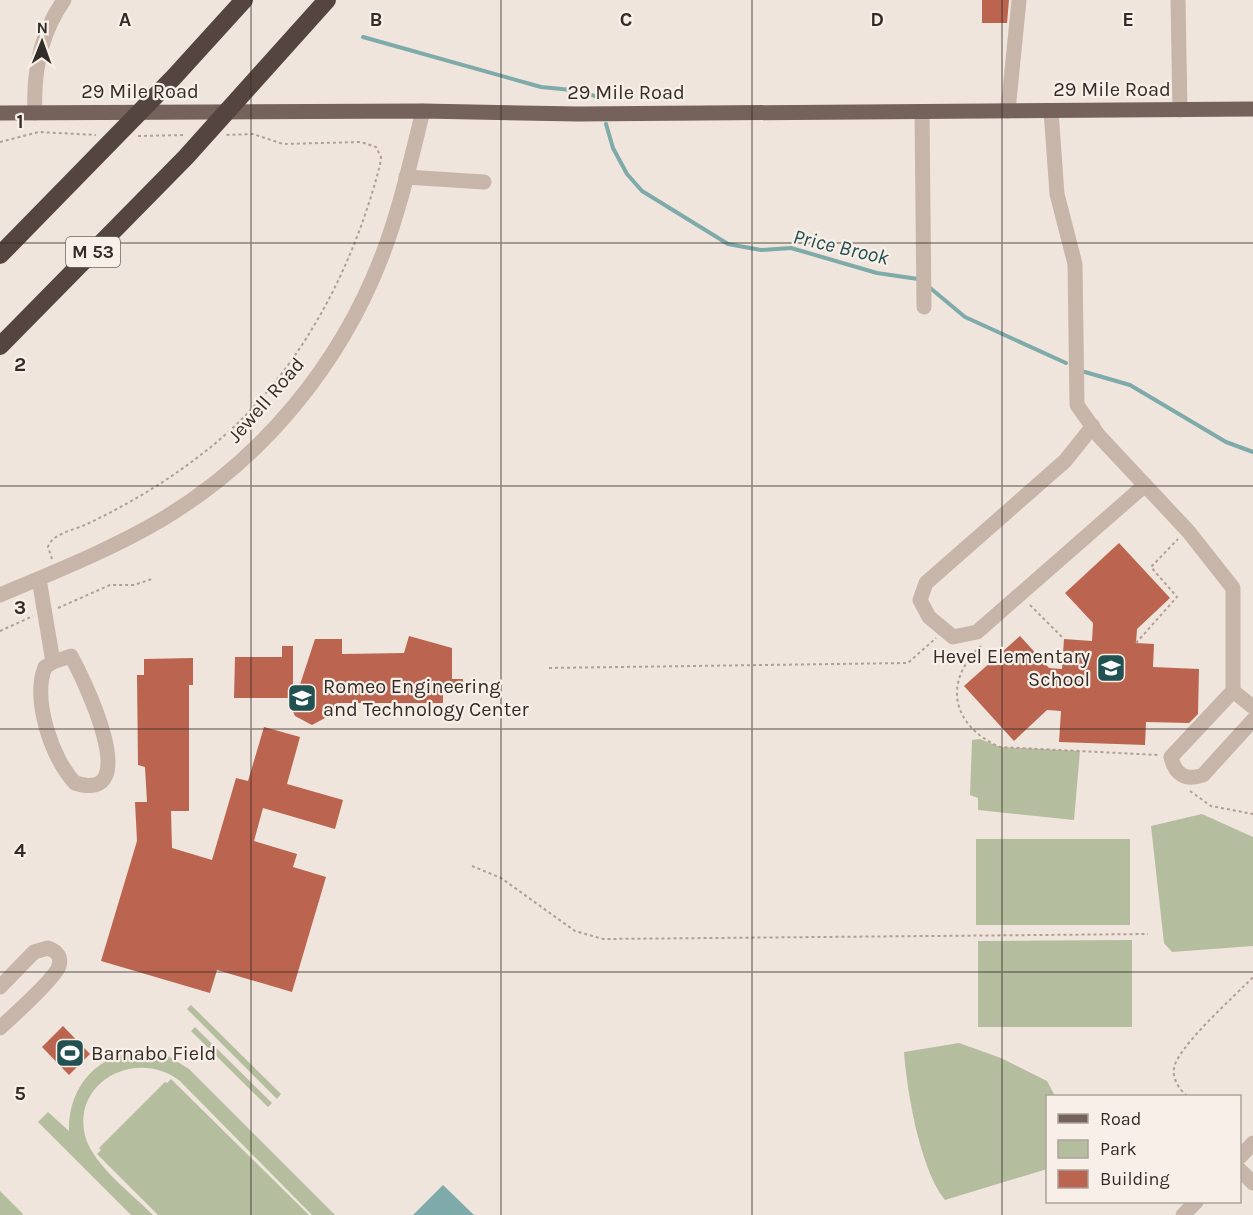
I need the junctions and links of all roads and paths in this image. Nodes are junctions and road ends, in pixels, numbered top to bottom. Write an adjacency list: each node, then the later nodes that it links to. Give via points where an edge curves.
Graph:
1 (64, 0): 13 (street, via 44,37 36,64)
2 (244, 0): 17 (highway, via 174,77)
3 (327, 0): 23 (highway, M 53, via 186,158)
4 (1019, 0): 10 (street)
5 (1178, 0): 7 (street)
6 (1253, 109): 7 (main road, 29 Mile Road)
7 (1180, 110): 11 (main road, 29 Mile Road)
8 (423, 111): 9 (main road, 29 Mile Road); 13 (main road, 29 Mile Road); 19 (street, Jewell Road)
9 (922, 111): 10 (main road, 29 Mile Road); 22 (street)
10 (1008, 111): 11 (main road, 29 Mile Road)
11 (1051, 111): 24 (street, via 1057,194 1075,264 1077,405)
12 (0, 113): 13 (main road, 29 Mile Road)
13 (35, 113)
14 (130, 136): 15 (path)
15 (162, 136)
16 (266, 140): 27 (path, via 330,145 361,142 380,151 380,165 368,203 327,305 292,361 215,444 137,498 52,539 48,547)
17 (102, 141): 18 (path, via 39,132); 21 (highway)
18 (0, 142)
19 (406, 177): 20 (street); 28 (street, Jewell Road, via 382,256 358,309 323,368 276,427 224,476 162,519)
20 (484, 182)
21 (0, 255)
22 (924, 307)
23 (0, 346)
24 (1093, 426): 25 (street); 33 (street, via 1065,461 926,583 920,600 929,617)
25 (1145, 485): 33 (street, via 977,633 953,637); 40 (street, via 1233,588)
26 (1178, 539): 37 (path, via 1151,567 1177,597)
27 (52, 560)
28 (39, 579): 30 (street, Jewell Road); 32 (street)
29 (152, 579): 32 (path, via 134,585 110,585)
30 (0, 595)
31 (1028, 603): 35 (path)
32 (45, 612): 34 (path); 38 (street)
33 (944, 630): 39 (path, via 908,663)
34 (0, 631)
35 (1064, 639)
36 (987, 640): 43 (path, via 962,667 956,687 958,707 980,739 1000,747 1159,755)
37 (1136, 643)
38 (53, 662): 38 (street, via 45,667 41,687 52,745 75,783 93,785 106,772 104,728 71,656)
39 (549, 668)
40 (1233, 691): 41 (street); 42 (street, via 1171,757 1173,768 1192,779 1203,775)
41 (1253, 707)
42 (1253, 720)
43 (1160, 762)
44 (1186, 786): 45 (path, via 1211,806)
45 (1253, 814)
46 (472, 866): 47 (path, via 501,878 575,931 603,939)
47 (1148, 934)
48 (1253, 978): 51 (path, via 1180,1053 1173,1070 1178,1088)
49 (0, 987): 50 (street, via 34,952 48,948 60,958 57,972)
50 (0, 1028)
51 (1186, 1095)
52 (1253, 1143): 53 (street)
53 (1241, 1155)
54 (1241, 1172): 55 (street)
55 (1253, 1183)
56 (1196, 1203): 57 (street)
57 (1184, 1215)

